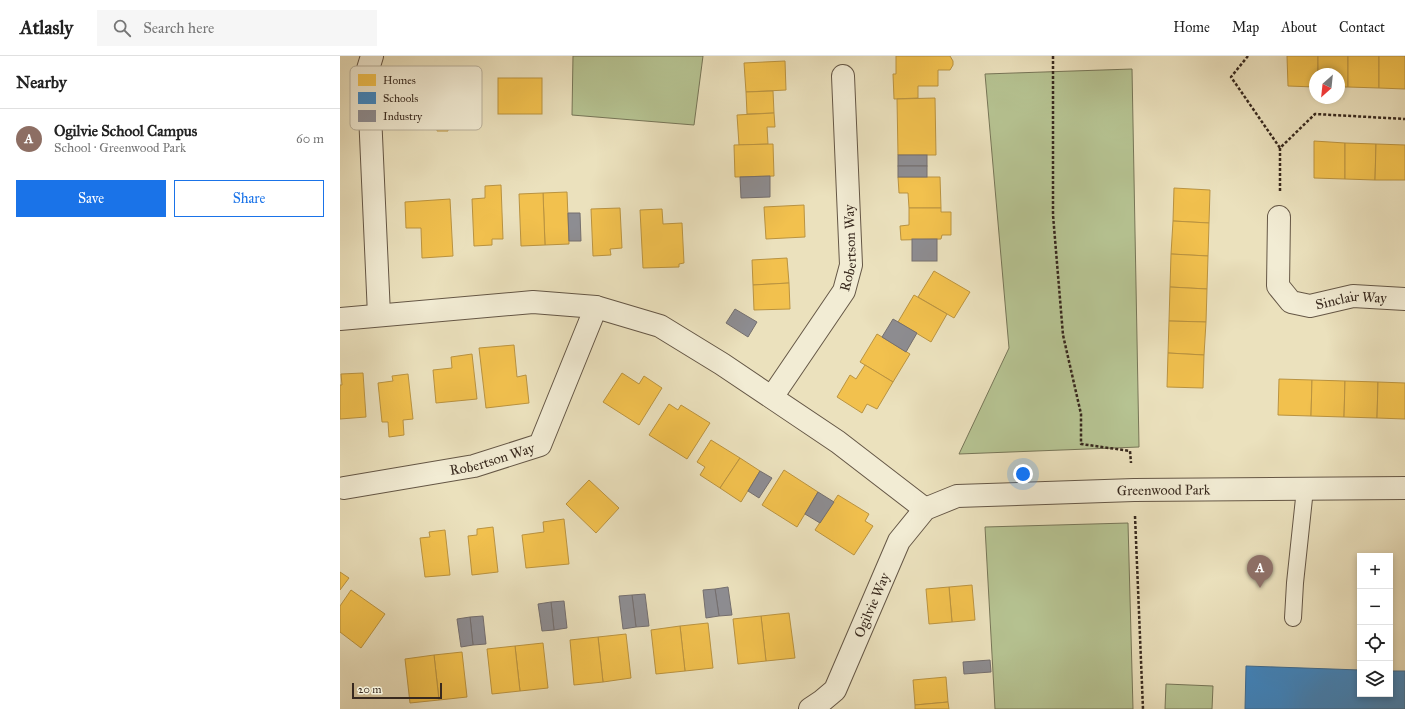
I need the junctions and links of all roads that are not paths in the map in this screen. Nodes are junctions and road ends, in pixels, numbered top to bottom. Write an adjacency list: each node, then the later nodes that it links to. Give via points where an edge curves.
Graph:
1 (372, 56): 2 (street)
2 (369, 66)
3 (843, 76): 10 (street, Robertson Way, via 851,266 844,291)
4 (371, 130): 8 (street)
5 (1279, 217): 6 (street, Sinclair Way, via 1278,286 1291,302 1310,306 1353,296)
6 (1405, 299)
7 (596, 307): 8 (street, via 533,302); 10 (street, via 660,326); 11 (street, Robertson Way, via 540,445 474,466)
8 (379, 315): 9 (street)
9 (340, 319)
10 (772, 397): 14 (street, via 838,442)
11 (344, 488)
12 (1405, 488): 13 (street, Greenwood Park)
13 (1305, 489): 14 (street, Greenwood Park, via 1134,490 957,496); 15 (lane)
14 (925, 509): 16 (street, Ogilvie Way, via 899,541 835,690)
15 (1293, 618)
16 (820, 706)

